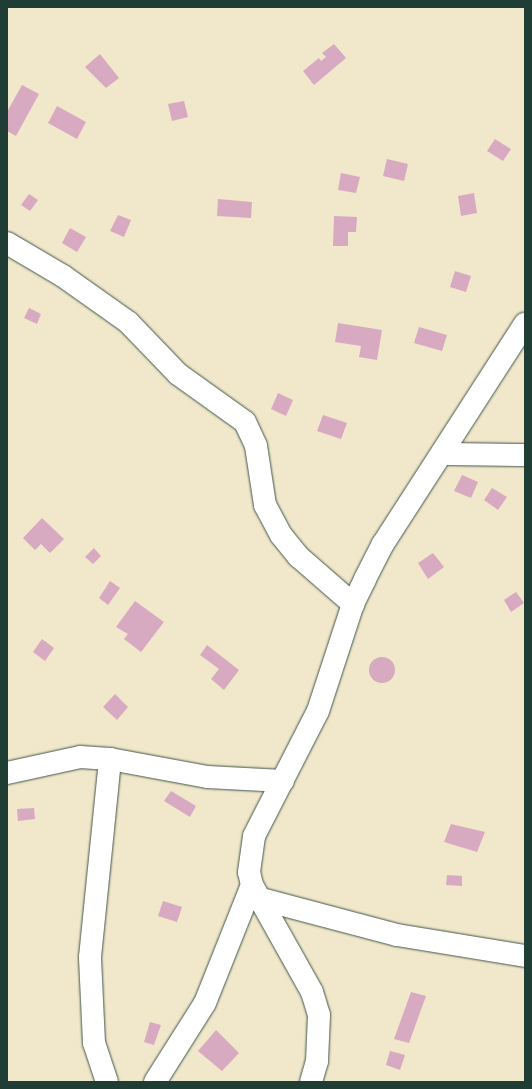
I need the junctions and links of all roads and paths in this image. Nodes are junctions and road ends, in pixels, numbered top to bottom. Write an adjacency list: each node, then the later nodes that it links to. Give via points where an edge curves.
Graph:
1 (7, 243): 5 (street, via 63,276 128,322 178,374 245,422 256,446 265,505 281,535 299,556)
2 (525, 324): 3 (street)
3 (443, 454): 4 (street); 5 (street, via 383,544)
4 (525, 455)
5 (354, 604): 8 (street, via 318,711)
6 (110, 758): 7 (street, via 80,757); 8 (street, via 207,777); 11 (street, via 90,957 94,1043)
7 (7, 773)
8 (283, 781): 9 (street, via 254,836 249,872)
9 (257, 892): 10 (street, via 397,935); 12 (street, via 204,1003); 13 (street, via 312,992 319,1015 317,1061)
10 (525, 956)
11 (107, 1082)
12 (155, 1082)
13 (310, 1082)

